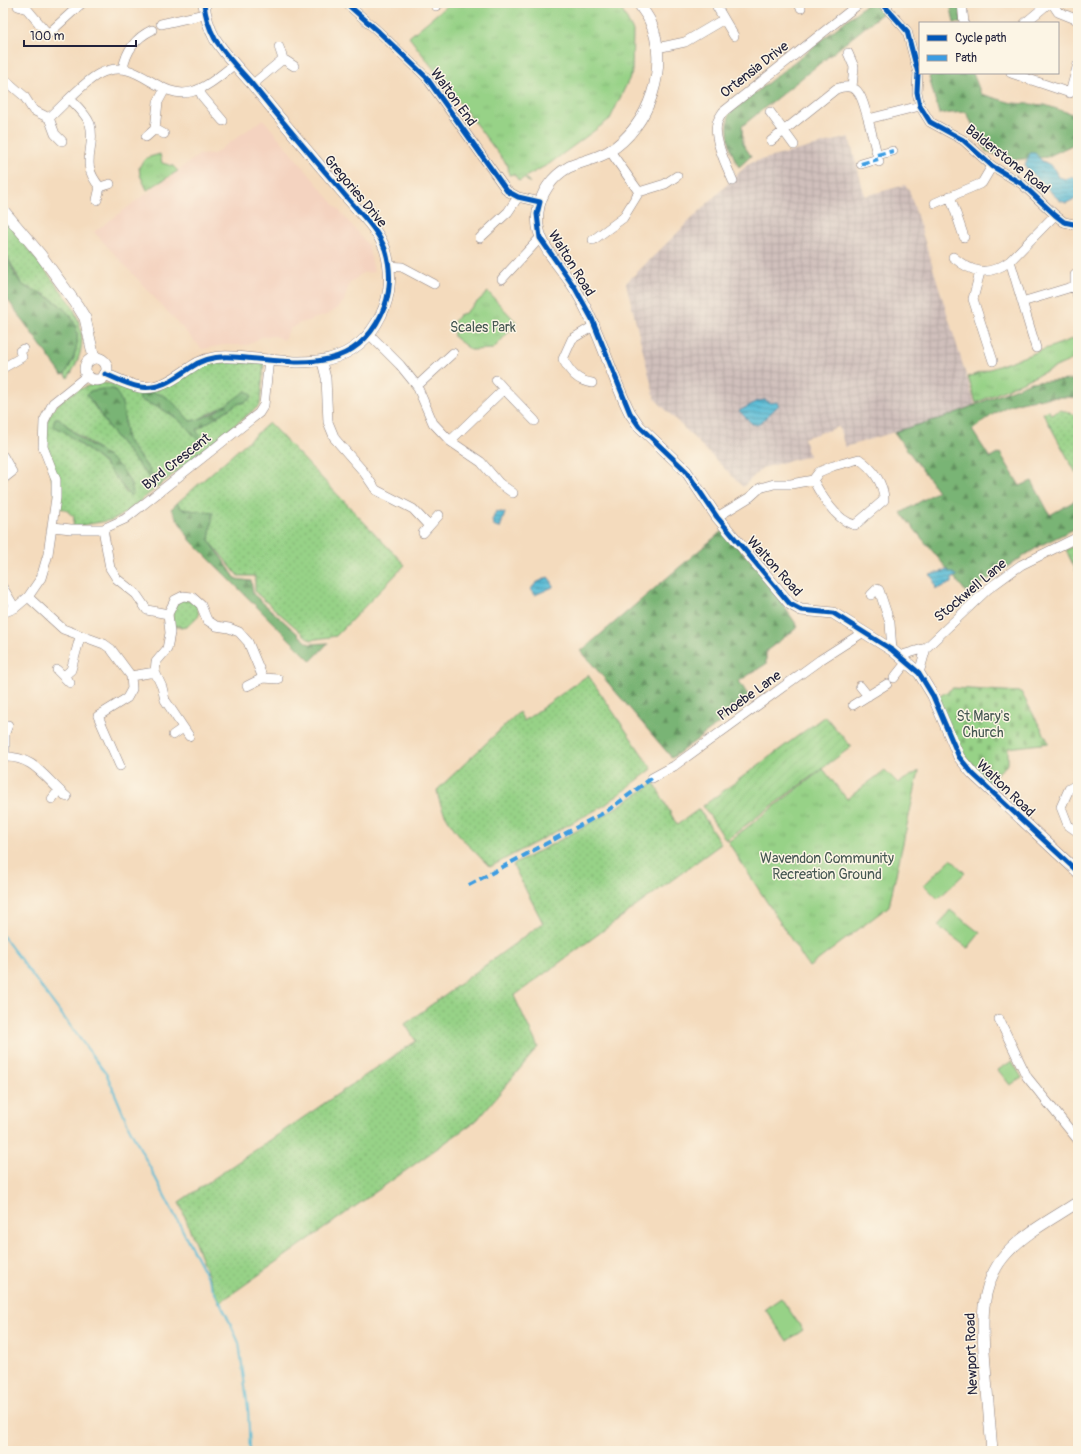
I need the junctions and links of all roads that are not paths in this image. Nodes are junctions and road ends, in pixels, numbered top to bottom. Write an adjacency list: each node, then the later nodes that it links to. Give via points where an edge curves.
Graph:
1 (82, 3): 10 (street, via 48,34 27,9)
2 (346, 3): 57 (street, Walton End, via 426,77 507,191)
3 (639, 3): 20 (street, via 650,22)
4 (717, 3): 12 (street)
5 (860, 3): 52 (street, Ortensia Drive, via 723,112 717,124 718,137)
6 (882, 3): 34 (street, Balderstone Road, via 907,31 918,73 917,92)
7 (962, 3): 14 (street)
8 (1048, 3): 15 (street)
9 (1052, 3): 13 (street, via 1058,12)
10 (18, 6)
11 (204, 8): 16 (street); 23 (street, Gregories Drive, via 215,39)
12 (724, 20): 18 (street); 20 (street, via 685,42)
13 (1078, 20)
14 (964, 22)
15 (1026, 22)
16 (161, 24)
17 (152, 30): 26 (street, via 143,34 128,50)
18 (734, 36)
19 (279, 47): 22 (street)
20 (657, 48): 46 (street, via 657,75 651,100 635,129)
21 (848, 53): 30 (street, via 854,67)
22 (283, 59): 25 (street); 29 (street)
23 (234, 64): 29 (street, Gregories Drive); 32 (street)
24 (1078, 64): 27 (street, via 1070,93)
25 (294, 66)
26 (123, 69): 31 (street, via 135,72); 33 (street, via 100,73 90,79)
27 (1014, 74)
28 (3, 78): 36 (street, via 24,96 33,110)
29 (252, 85): 70 (street, Gregories Drive, via 378,234)
30 (852, 87): 37 (street, via 861,96); 40 (street, via 836,89)
31 (165, 89): 32 (street, via 177,93); 39 (street, via 158,102)
32 (199, 90): 38 (street)
33 (70, 99): 36 (street); 54 (street, via 83,112 89,123 90,172)
34 (920, 106): 37 (street); 50 (street, Balderstone Road, via 930,122 963,140)
35 (770, 112): 40 (street)
36 (49, 118): 43 (street, via 55,134)
37 (868, 119): 48 (street)
38 (223, 121)
39 (155, 129): 41 (street); 42 (street)
40 (784, 131): 44 (street); 45 (street)
41 (164, 134)
42 (146, 137)
43 (62, 141)
44 (771, 141)
45 (794, 145)
46 (610, 151): 55 (street); 59 (street, via 569,167 551,180)
47 (893, 151): 48 (street)
48 (878, 159): 49 (street)
49 (861, 164)
50 (992, 166): 56 (street, via 982,183); 62 (street, Balderstone Road, via 1022,184)
51 (676, 176): 55 (street, via 665,184)
52 (733, 181)
53 (110, 184): 54 (street)
54 (100, 187): 58 (street)
55 (639, 192): 67 (street, via 623,218)
56 (950, 196): 60 (street); 64 (street)
57 (518, 197): 59 (street, Walton End); 65 (street, via 508,212)
58 (97, 200)
59 (540, 202): 66 (street, Walton Road, via 537,214)
60 (935, 203)
61 (3, 210): 83 (street, via 40,254 77,305 84,318)
62 (1055, 215): 63 (street, Balderstone Road, via 1064,222); 69 (street)
63 (1078, 225)
64 (964, 237)
65 (480, 238)
66 (540, 238): 73 (street); 78 (street, Walton Road, via 575,288)
67 (593, 240)
68 (953, 257): 71 (street, via 966,268)
69 (1010, 261): 71 (street, via 1004,266); 77 (street)
70 (389, 266): 74 (street, via 402,267); 79 (street, Gregories Drive, via 386,306)
71 (980, 272): 85 (street, via 973,299)
72 (1075, 275): 75 (street)
73 (502, 278)
74 (434, 284)
75 (1075, 286): 76 (street); 77 (street)
76 (1078, 297)
77 (1022, 302): 80 (street)
78 (595, 325): 91 (street, via 572,339 563,359 570,372 582,382); 101 (street, Walton Road, via 630,413 639,426 686,471)
79 (370, 335): 86 (street, Gregories Drive, via 339,356); 92 (street)
80 (1036, 348)
81 (23, 349): 87 (street, via 20,352 22,357)
82 (453, 354): 92 (street)
83 (94, 358): 88 (street, via 104,361); 89 (street, via 86,366)
84 (269, 359): 86 (street, Gregories Drive); 88 (street, Gregories Drive, via 209,358 162,385 142,387); 103 (street, Byrd Crescent, via 264,405 259,413 125,519)
85 (993, 360)
86 (322, 362): 100 (street, via 326,378 328,422 335,440 376,490 413,509 426,529)
87 (3, 368)
88 (105, 374): 89 (street, via 97,379)
89 (88, 375): 102 (street, via 53,404 44,421 43,447 56,480)
90 (496, 380): 93 (street)
91 (592, 383)
92 (417, 386): 95 (street, via 433,423)
93 (504, 389): 94 (street); 95 (street)
94 (535, 421)
95 (450, 441): 99 (street, via 481,462 498,483)
96 (3, 456): 97 (street, via 12,472)
97 (3, 479)
98 (814, 480): 98 (street, via 819,472 859,459 869,466 884,491 884,500 855,525 848,523 822,498); 101 (street, via 760,488)
99 (513, 493)
100 (439, 515)
101 (717, 517): 111 (street, Walton Road, via 790,604 800,610 833,613)
102 (53, 527): 103 (street, Byrd Crescent); 107 (street, via 41,578)
103 (103, 529): 110 (street, via 110,568 117,579 136,594 147,610)
104 (1078, 537): 113 (street, Stockwell Lane, via 1021,565 988,589)
105 (3, 588): 108 (street)
106 (871, 595): 114 (street, via 877,589 880,590)
107 (28, 597): 108 (street); 112 (street, via 63,629)
108 (15, 608): 109 (street)
109 (3, 614)
110 (168, 614): 116 (street, via 170,633 167,649 156,662); 120 (street, via 178,598 188,596 197,600 207,620 216,626 239,632 248,642)
111 (862, 633): 114 (street, Walton Road); 135 (street, Phoebe Lane, via 820,660 674,766)
112 (80, 637): 118 (street, via 71,670); 119 (street, via 104,644 111,649)
113 (926, 648): 114 (street, Stockwell Lane); 117 (street)
114 (899, 656): 117 (street, Walton Road); 125 (street, via 890,681)
115 (57, 670): 118 (street)
116 (155, 672): 119 (street); 130 (street, via 165,700)
117 (919, 673): 141 (street, Walton Road, via 933,696 959,757 973,774)
118 (64, 676): 122 (street)
119 (131, 676): 127 (street, via 132,689 127,698)
120 (263, 678): 121 (street); 123 (street)
121 (278, 678)
122 (70, 683)
123 (247, 686)
124 (860, 686): 125 (street)
125 (868, 696): 126 (street)
126 (853, 705)
127 (98, 716): 128 (street); 134 (street)
128 (89, 720)
129 (8, 726): 133 (street, via 5,733)
130 (183, 728): 131 (street); 132 (street)
131 (173, 735)
132 (189, 736)
133 (4, 757): 137 (street, via 29,761)
134 (120, 766)
135 (652, 778)
136 (1078, 784): 140 (street, via 1069,789 1061,806 1068,825)
137 (59, 790): 138 (street); 139 (street)
138 (67, 797)
139 (52, 799)
140 (1078, 832)
141 (1078, 872)
142 (999, 1019): 143 (street, via 1027,1077)
143 (1078, 1140)
144 (1078, 1202): 145 (street, Newport Road, via 1022,1239 1006,1254 994,1271 987,1290 983,1310 983,1333)
145 (992, 1451)

